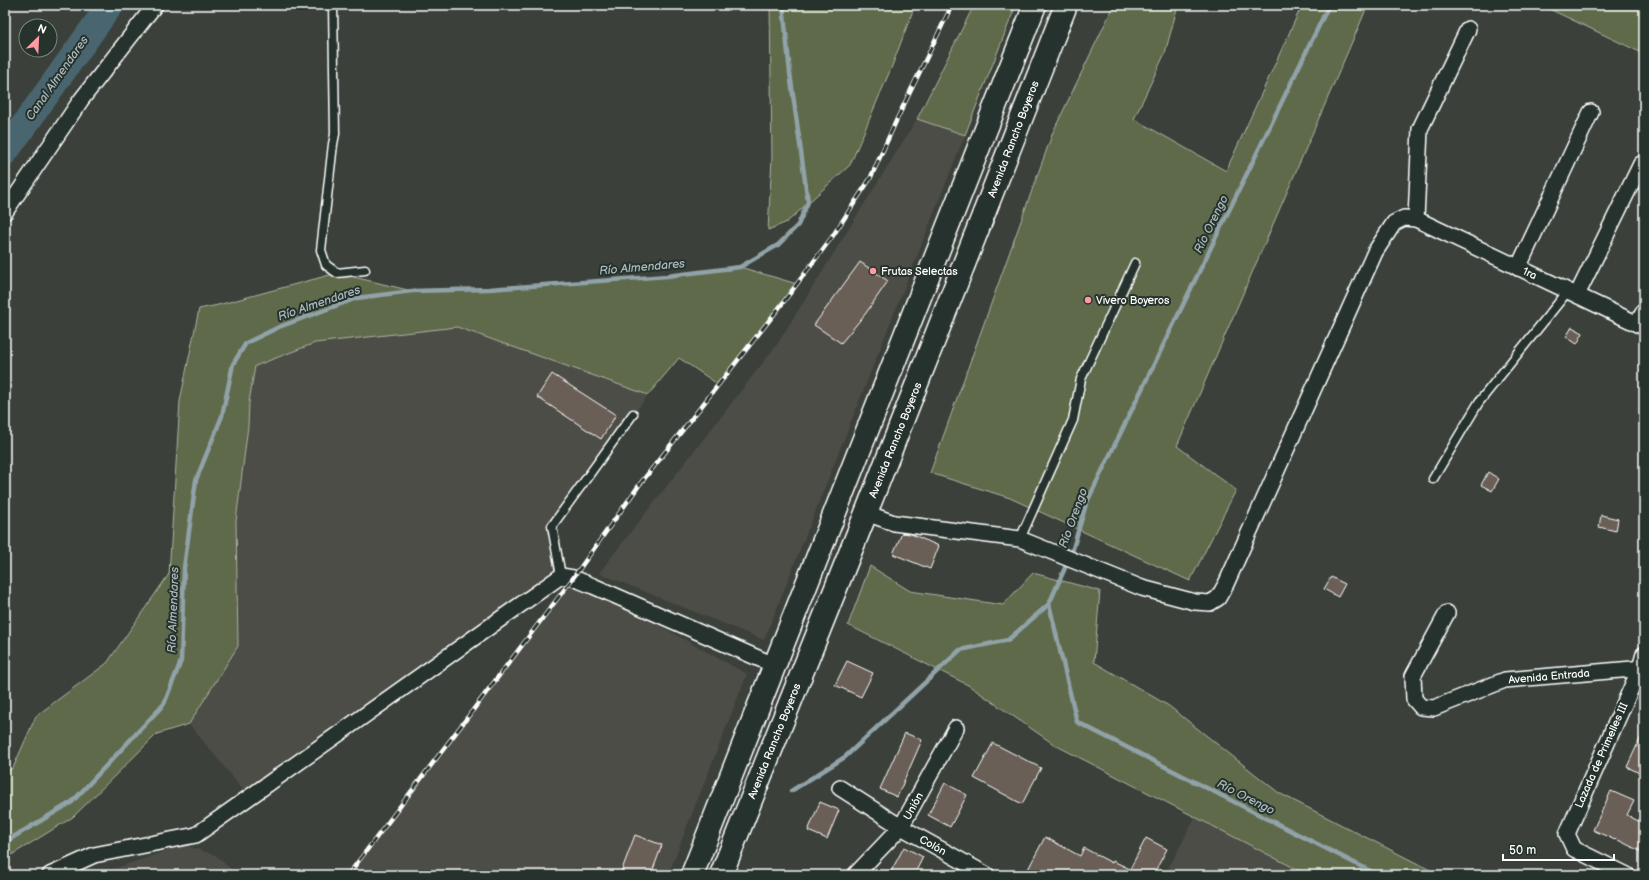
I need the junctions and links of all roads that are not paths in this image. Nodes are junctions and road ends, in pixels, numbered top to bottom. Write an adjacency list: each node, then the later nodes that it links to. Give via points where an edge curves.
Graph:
1 (155, 5): 8 (street, via 81,100)
2 (333, 5): 12 (lane, via 335,134 321,250 326,265 337,273)
3 (1035, 5): 22 (highway)
4 (1066, 5): 17 (highway, Avenida Rancho Boyeros)
5 (1468, 29): 9 (street, via 1420,129)
6 (1591, 112): 11 (street)
7 (1641, 164): 13 (street)
8 (5, 212)
9 (1416, 219): 11 (street, 1ra); 18 (street, via 1404,218 1394,223 1375,252 1218,598 1210,604 1142,588)
10 (1135, 263): 18 (lane, via 1081,379 1073,420)
11 (1518, 268): 13 (street, 1ra)
12 (365, 270)
13 (1573, 293): 14 (street, 1ra); 16 (lane, via 1479,402)
14 (1642, 321)
15 (633, 414): 19 (lane, via 552,526)
16 (1433, 479)
17 (866, 513): 18 (street, via 894,523); 28 (highway, Avenida Rancho Boyeros)
18 (1020, 538)
19 (561, 576): 22 (street, via 593,586); 26 (street, via 196,835 94,855)
20 (1447, 613): 21 (street, Avenida Entrada, via 1413,676 1414,699 1421,707 1434,708 1505,680)
21 (1643, 663): 31 (street, Lazada de Primelles III, via 1567,834 1574,849)
22 (774, 665): 27 (highway)
23 (956, 728): 25 (street, Unión)
24 (840, 788): 25 (street, Colón)
25 (901, 827): 29 (street, Unión); 30 (street, Colón)
26 (50, 875)
27 (692, 875)
28 (720, 875)
29 (855, 875)
30 (987, 875)
31 (1627, 875)

